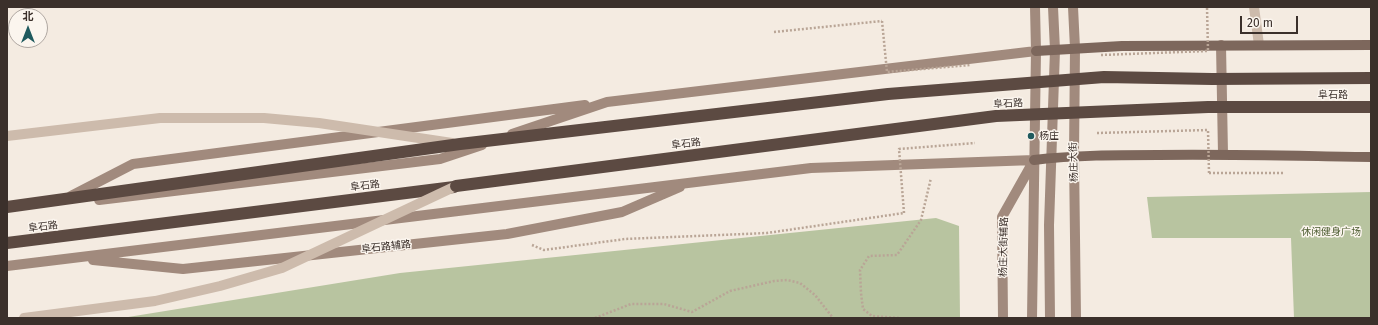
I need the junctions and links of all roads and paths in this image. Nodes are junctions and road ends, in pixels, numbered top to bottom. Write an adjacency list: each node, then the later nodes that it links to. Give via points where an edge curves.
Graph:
1 (1035, 7): 12 (main road)
2 (1053, 7): 11 (main road)
3 (1073, 7): 10 (main road, 杨庄大街)
4 (1207, 7): 13 (path, bridge, via 1208,51)
5 (1254, 7): 8 (street)
6 (774, 32): 14 (path, bridge, via 882,20 887,72)
7 (1221, 45): 8 (main road, 阜石路); 10 (main road, 阜石路); 22 (main road)
8 (1259, 45): 9 (main road, 阜石路)
9 (1371, 45)
10 (1075, 48): 11 (main road, 阜石路); 25 (main road, 杨庄大街)
11 (1055, 50): 12 (main road, 阜石路); 24 (main road)
12 (1036, 51): 16 (main road, 阜石路); 26 (main road)
13 (1101, 54)
14 (971, 65)
15 (1371, 78): 21 (highway, 阜石路, bridge, via 1096,78 888,94)
16 (607, 102): 31 (main road, 阜石路, via 440,159); 31 (main road, via 133,164)
17 (1371, 107): 30 (highway, 阜石路, bridge, via 1208,107 996,116)
18 (1097, 133): 28 (path, bridge, via 1208,130 1209,173)
19 (7, 136): 21 (street, bridge, via 160,118 264,118 319,123)
20 (975, 143): 35 (path, bridge, via 899,149 904,213 767,233 625,239)
21 (460, 144): 32 (highway, 阜石路, bridge)
22 (1223, 154): 23 (main road); 25 (main road)
23 (1371, 157)
24 (1052, 158): 25 (main road); 26 (main road); 45 (main road)
25 (1074, 158): 46 (main road, 杨庄大街)
26 (1034, 160): 27 (main road); 43 (main road, 杨庄大街辅路, via 1002,216); 44 (main road)
27 (934, 164): 29 (main road, via 811,168); 38 (path, via 921,220 897,255 869,256 860,270 863,309 872,316)
28 (1285, 173)
29 (689, 183): 36 (main road); 36 (main road, 阜石路辅路, via 622,212 507,234 183,269)
30 (456, 186): 34 (highway, 阜石路); 39 (street, bridge, via 282,268 155,301)
31 (53, 206): 33 (main road, 阜石路)
32 (7, 207)
33 (7, 211)
34 (7, 243)
35 (544, 250)
36 (76, 258): 37 (main road)
37 (7, 266)
38 (879, 317): 42 (path)
39 (24, 318)
40 (595, 318): 41 (path, via 631,304 664,304 692,312 730,291 787,280 800,283 815,295)
41 (833, 318)
42 (899, 318)
43 (1003, 318)
44 (1032, 318)
45 (1050, 318)
46 (1076, 318)

